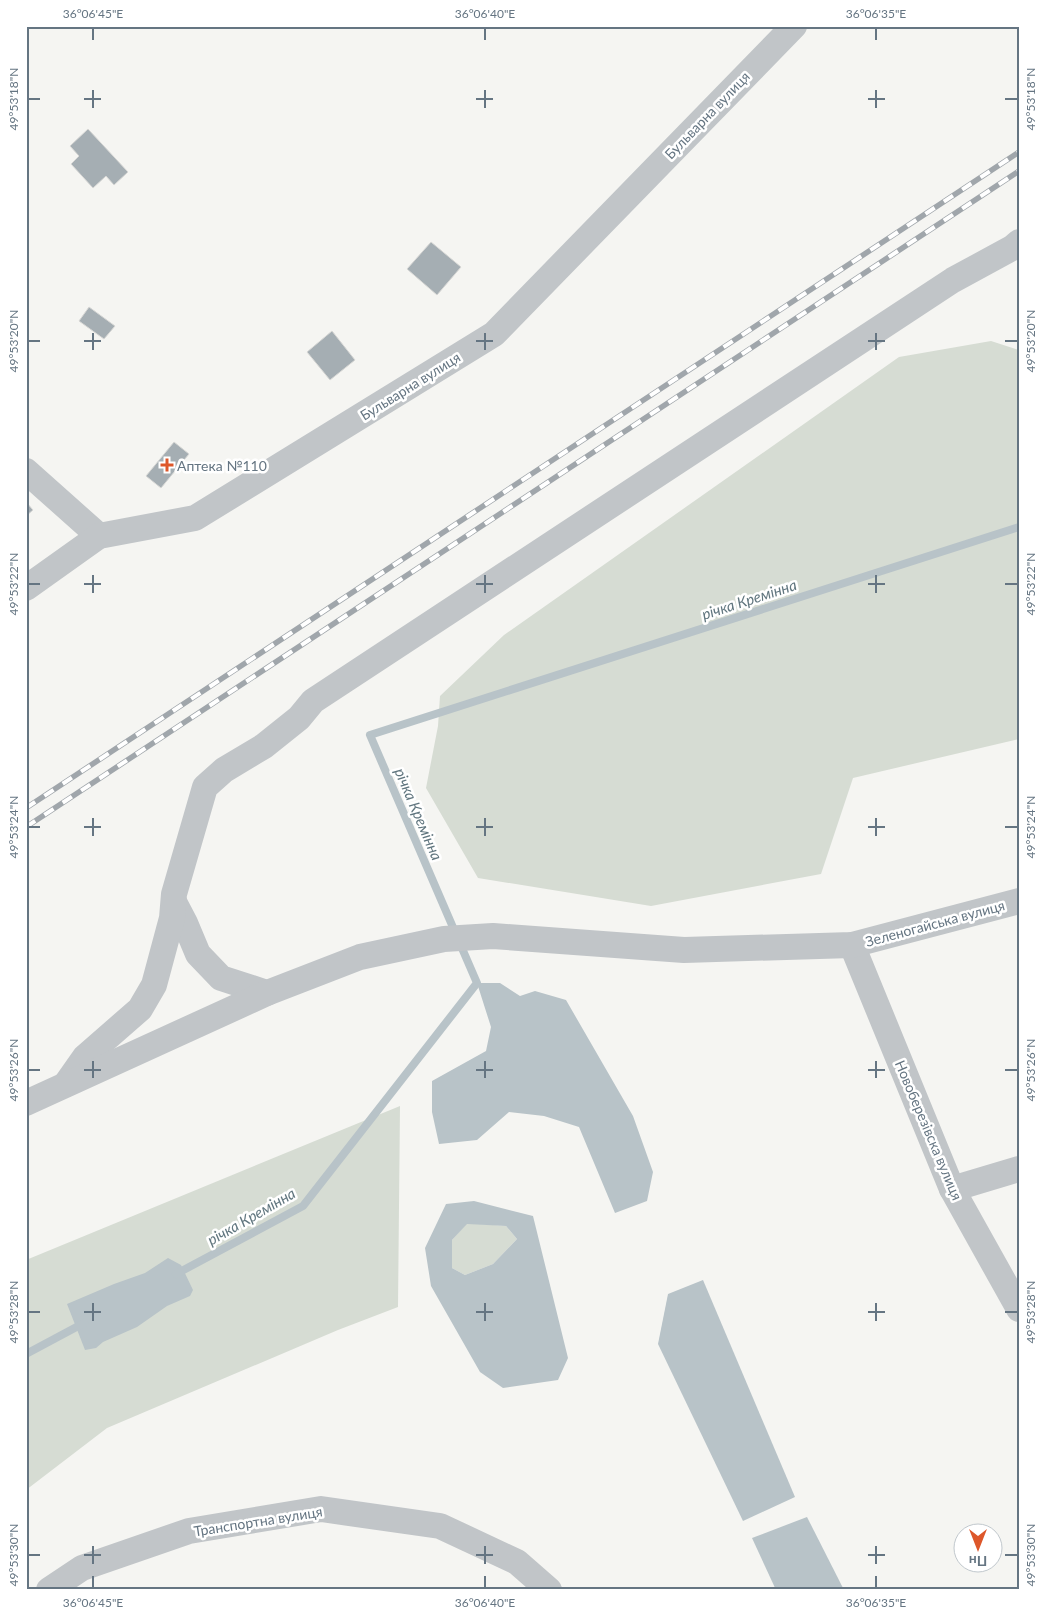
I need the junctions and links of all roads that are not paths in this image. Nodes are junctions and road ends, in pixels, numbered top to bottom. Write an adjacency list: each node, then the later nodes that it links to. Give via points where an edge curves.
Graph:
1 (794, 26): 4 (street, Бульварна вулиця, via 494,334 195,518)
2 (1019, 242): 7 (street, via 953,280 313,702 299,718 264,746 224,770 205,787)
3 (26, 471): 4 (street)
4 (99, 536): 5 (street, Бульварна вулиця)
5 (26, 588)
6 (1019, 901): 8 (street, Зеленогайська вулиця)
7 (174, 902): 9 (street, via 198,954 221,978); 10 (street, via 154,984 140,1009 85,1058)
8 (852, 945): 9 (street, Зеленогайська вулиця, via 684,950 493,936 457,938 360,957); 13 (street, Новоберезівска вулиця)
9 (267, 993): 10 (street, Зеленогайська вулиця)
10 (66, 1084): 11 (street, Зеленогайська вулиця)
11 (26, 1103)
12 (1019, 1169): 13 (street)
13 (952, 1189): 14 (street, Новоберезівска вулиця)
14 (1019, 1309)
15 (49, 1590): 16 (street, Транспортна вулиця, via 82,1568 189,1531 321,1509 440,1526 517,1562)
16 (549, 1590)

